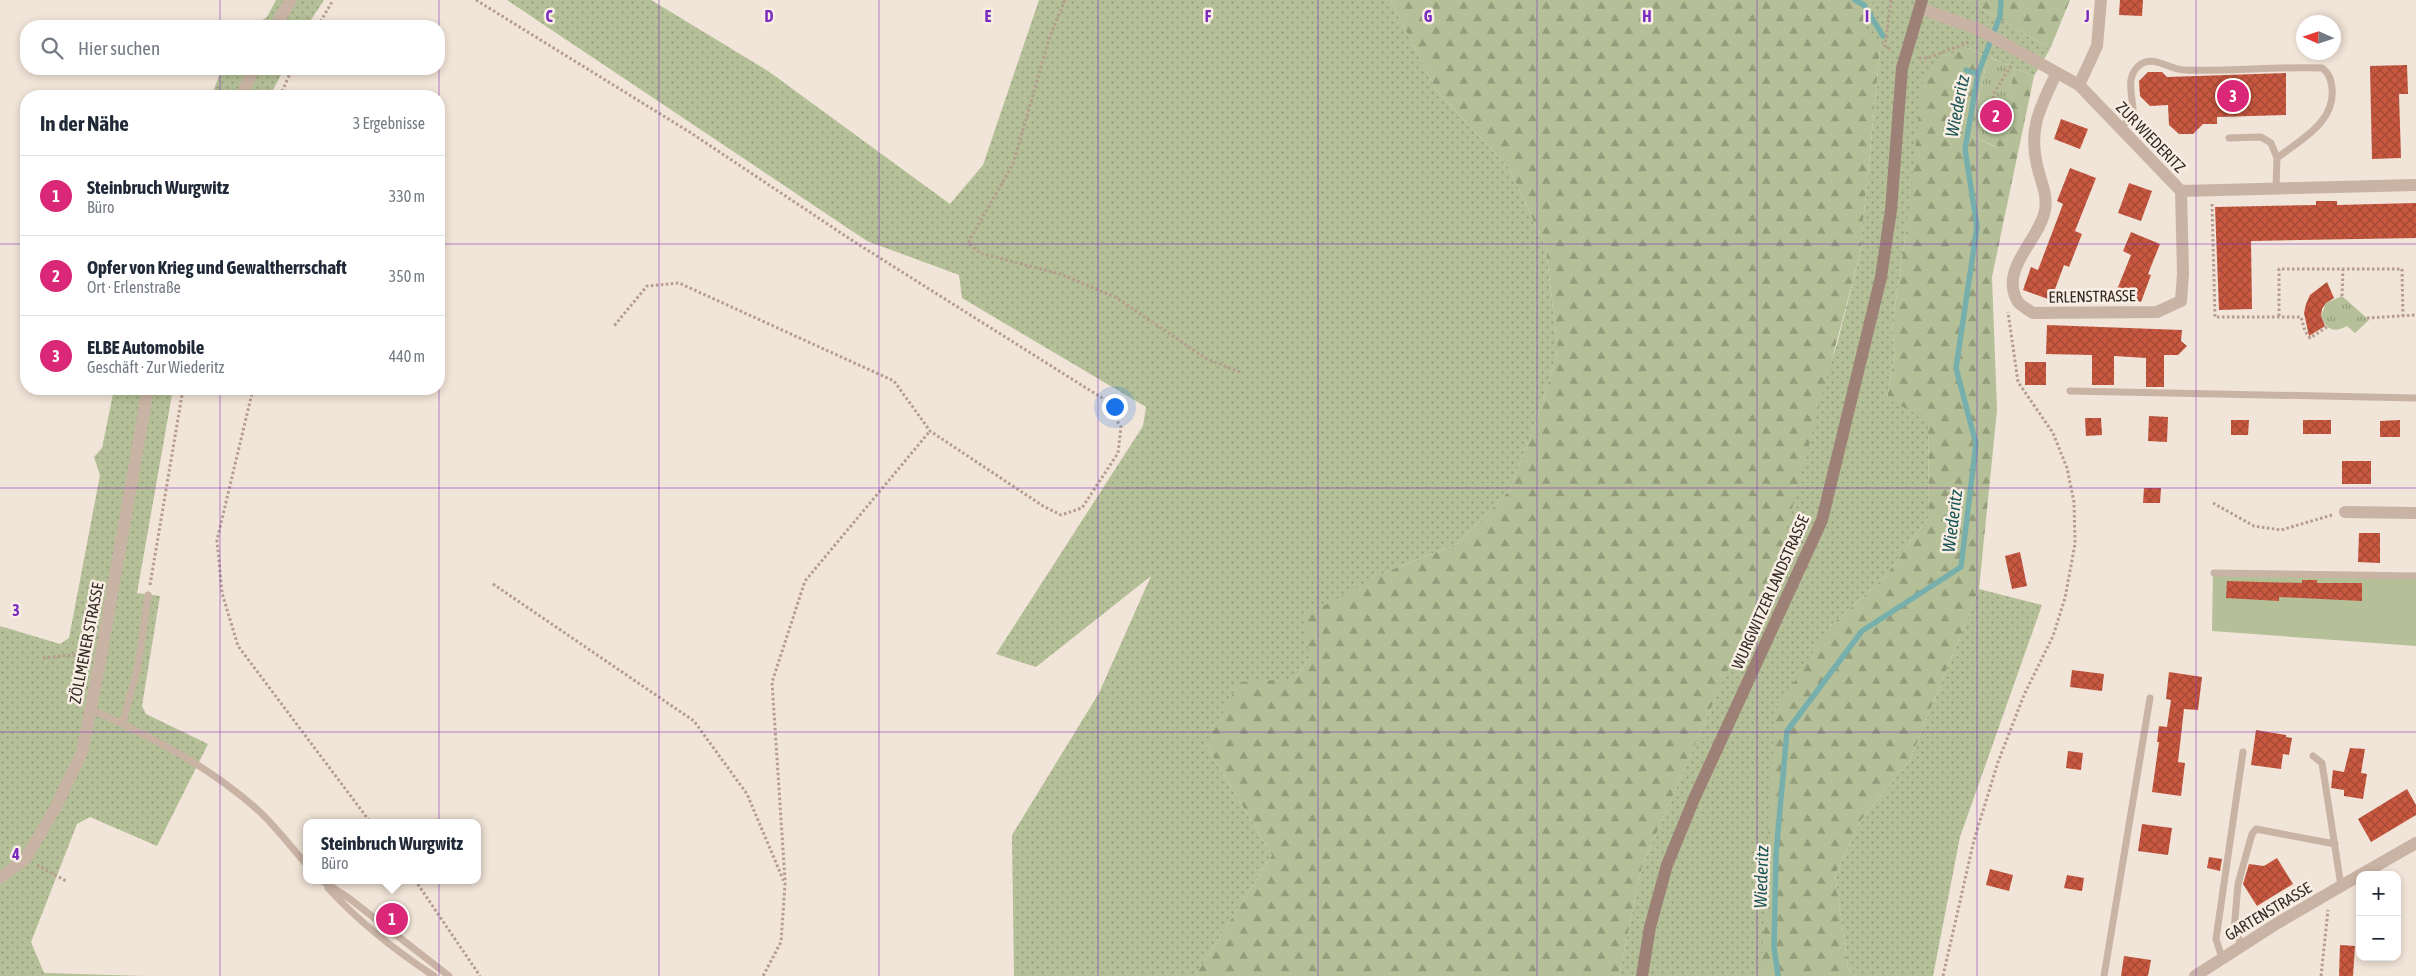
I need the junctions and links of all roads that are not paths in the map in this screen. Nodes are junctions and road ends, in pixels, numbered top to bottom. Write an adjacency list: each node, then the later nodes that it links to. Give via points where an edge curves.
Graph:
1 (291, 0): 4 (street)
2 (2101, 0): 7 (street, via 2097,46)
3 (1921, 4): 5 (street, ZUR WIEDERITZ, via 2009,45); 41 (main road, WURGWITZER LANDSTRASSE, via 1902,68 1891,210 1881,277 1822,520 1667,865 1650,927)
4 (279, 20)
5 (2056, 74): 7 (street, ZUR WIEDERITZ); 14 (street, ERLENSTRASSE, via 2037,113 2033,143 2045,192 2045,210 2040,227 2019,259 2014,288 2018,302 2033,313 2157,312 2180,301)
6 (251, 75): 8 (street)
7 (2079, 85): 9 (street, ZUR WIEDERITZ)
8 (244, 90)
9 (2121, 128): 11 (lane, via 2133,114 2131,78 2136,69 2147,62 2183,70 2322,68 2331,79 2330,109 2320,124); 14 (street, ZUR WIEDERITZ)
10 (2229, 138): 11 (lane, via 2267,139)
11 (2277, 158): 13 (lane)
12 (2416, 186): 13 (street, ZUR WIEDERITZ)
13 (2276, 189): 14 (street, ZUR WIEDERITZ)
14 (2181, 191)
15 (2070, 391): 17 (lane)
16 (147, 395): 24 (street, ZÖLLMENER STRASSE)
17 (2416, 398)
18 (2344, 512): 19 (street)
19 (2416, 513)
20 (2214, 573): 21 (lane)
21 (2416, 576)
22 (148, 595): 25 (lane, via 138,665)
23 (2150, 698): 42 (lane)
24 (90, 709): 25 (lane); 33 (street, ZÖLLMENER STRASSE, via 82,752 56,807 26,858)
25 (123, 723): 30 (lane, via 198,765 259,811)
26 (2242, 752): 38 (lane, via 2216,939)
27 (2313, 756): 29 (lane, via 2322,763)
28 (2416, 843): 31 (street, GARTENSTRASSE)
29 (2334, 844): 36 (lane); 37 (lane, via 2256,829 2238,884 2234,930)
30 (303, 860)
31 (2367, 871)
32 (2356, 877): 36 (street, GARTENSTRASSE)
33 (0, 878)
34 (325, 884): 39 (lane, via 344,906 406,958)
35 (327, 884): 40 (lane)
36 (2336, 889): 37 (street, GARTENSTRASSE)
37 (2242, 946): 38 (street, GARTENSTRASSE)
38 (2222, 958): 43 (street, GARTENSTRASSE)
39 (434, 976)
40 (449, 976)
41 (1642, 976)
42 (2104, 976)
43 (2195, 976)

